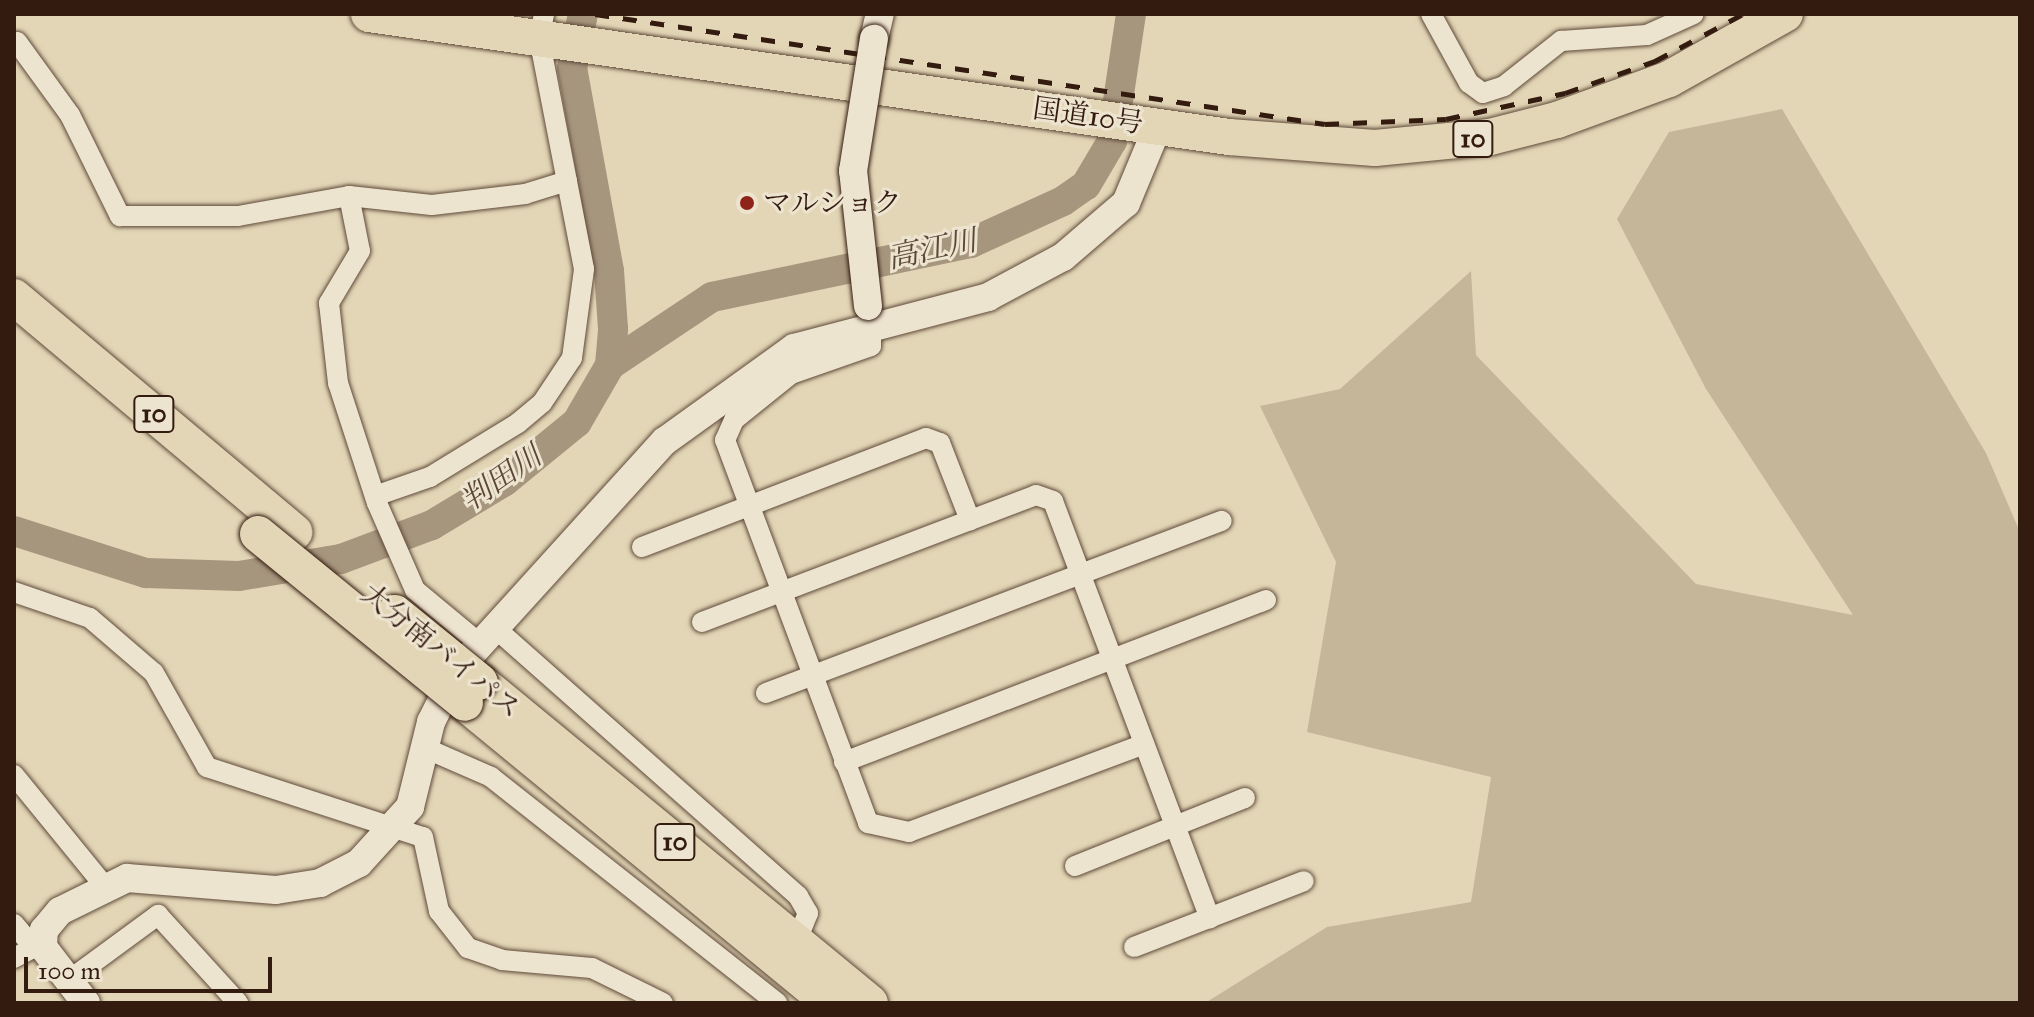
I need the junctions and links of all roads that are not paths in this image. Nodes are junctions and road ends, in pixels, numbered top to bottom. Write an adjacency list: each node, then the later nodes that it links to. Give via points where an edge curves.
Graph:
1 (369, 14): 6 (highway, 国道10号 / 10)
2 (1431, 14): 3 (street, via 1469,83 1483,93 1504,86 1561,41 1647,35)
3 (1694, 14)
4 (1785, 14): 8 (highway, 国道10号 / 10, via 1643,90 1490,137 1343,148)
5 (877, 26): 12 (street, bridge, via 853,171)
6 (543, 30): 8 (highway, 国道10号 / 10, via 608,48); 9 (street)
7 (15, 41): 10 (street, via 70,115 120,216 238,216)
8 (1147, 125): 12 (street, via 1126,203 1088,240 1001,292)
9 (567, 181): 10 (street, via 525,194 432,205); 14 (street, via 584,300 560,381 518,423 459,462)
10 (349, 196): 14 (street, via 360,251 332,290 330,325 338,383)
11 (14, 297): 27 (highway, 大分南バイパス / 10, bridge, via 294,532)
12 (869, 315): 15 (street, via 871,346 802,368 731,424 726,447); 24 (street, via 794,348 686,423 618,487)
13 (14, 328): 27 (highway, 大分南バイパス / 10, bridge, via 258,534)
14 (376, 499): 24 (street, via 410,579)
15 (747, 506): 16 (street, via 934,437); 18 (street); 21 (street)
16 (970, 520): 19 (street, via 1043,496 1053,501); 21 (street)
17 (1222, 521): 19 (street)
18 (642, 547)
19 (1080, 574): 25 (street); 26 (street)
20 (14, 592): 34 (street, via 90,618 143,662 174,697 207,767 330,810)
21 (780, 592): 23 (street); 26 (street)
22 (1266, 600): 25 (street)
23 (702, 622)
24 (487, 635): 30 (street, via 442,693); 41 (street, via 798,896 808,913)
25 (1112, 659): 29 (street); 31 (street)
26 (812, 675): 28 (street); 31 (street)
27 (472, 692): 41 (highway, 大分南バイパス / 10); 46 (highway, 大分南バイパス / 10)
28 (766, 693)
29 (1144, 744): 31 (street, via 909,832 868,823); 35 (street)
30 (425, 748): 34 (street); 50 (street, via 491,777)
31 (844, 762)
32 (14, 775): 38 (street)
33 (1245, 798): 35 (street)
34 (399, 825): 38 (street, via 352,867 304,887 252,890 165,876); 49 (street, via 430,847 439,911 468,948 491,959 592,968)
35 (1175, 826): 36 (street); 39 (street)
36 (1075, 866)
37 (1304, 881): 39 (street)
38 (103, 884): 42 (street, via 53,918)
39 (1210, 918): 43 (street)
40 (14, 924): 42 (street)
41 (796, 942): 51 (highway, 大分南バイパス / 10)
42 (36, 944): 44 (street); 45 (street)
43 (1134, 947)
44 (14, 958)
45 (68, 981): 47 (street); 48 (street, via 158,915)
46 (820, 1000)
47 (86, 1003)
48 (238, 1003)
49 (663, 1003)
50 (777, 1003)
51 (870, 1003)

